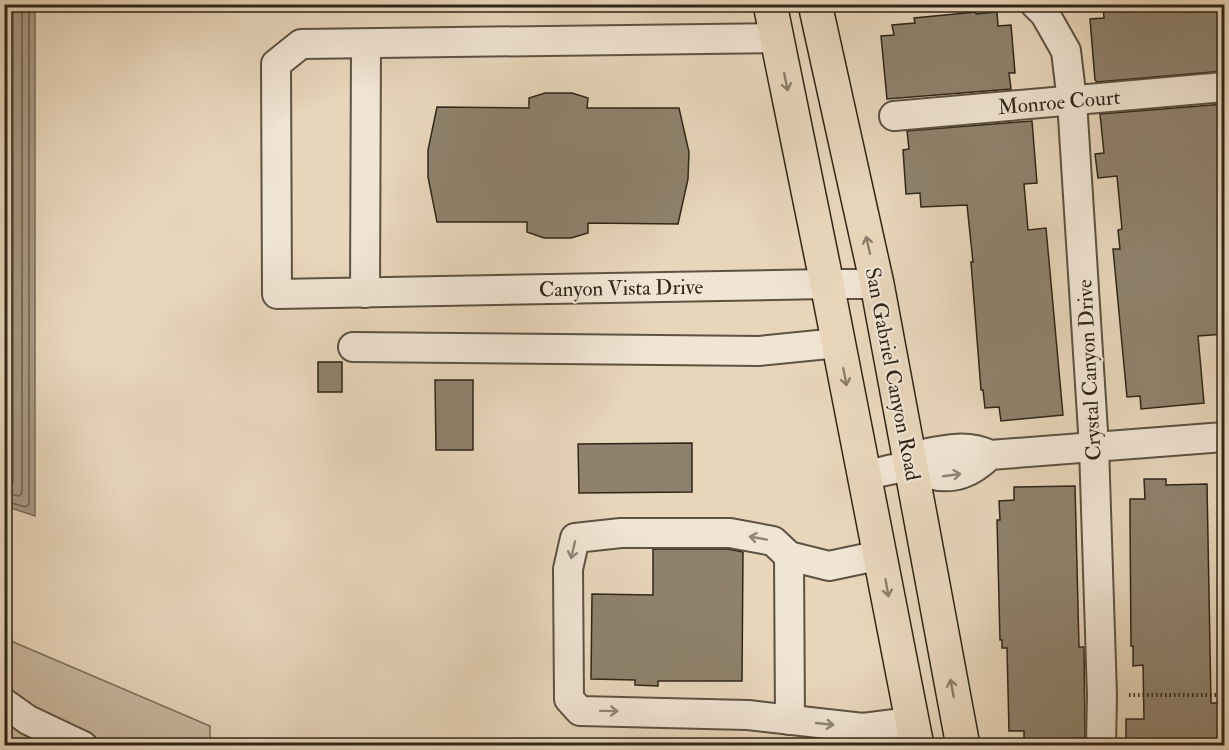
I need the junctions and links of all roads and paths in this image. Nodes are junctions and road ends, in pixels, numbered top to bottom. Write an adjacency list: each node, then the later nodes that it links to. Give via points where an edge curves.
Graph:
1 (770, 4): 4 (main road)
2 (814, 4): 10 (main road, San Gabriel Canyon Road, one-way to 2)
3 (1035, 4): 7 (street, Crystal Canyon Drive, via 1066,51)
4 (777, 39): 5 (street, Canyon Vista Drive); 9 (main road, one-way to 9)
5 (366, 44): 11 (street); 11 (street, Canyon Vista Drive, via 301,44 276,64 277,294)
6 (1224, 87): 7 (street, Monroe Court)
7 (1072, 101): 8 (street, Monroe Court); 15 (street, Crystal Canyon Drive)
8 (894, 116)
9 (827, 284): 10 (street, Canyon Vista Drive); 11 (street, Canyon Vista Drive); 12 (main road)
10 (877, 284): 16 (main road, San Gabriel Canyon Road)
11 (365, 293)
12 (838, 343): 13 (street, via 759,351); 17 (main road, one-way to 17)
13 (353, 347)
14 (1224, 437): 15 (street)
15 (1094, 447): 16 (street, via 990,455 976,468 947,477 930,475); 20 (street, Crystal Canyon Drive)
16 (910, 462): 17 (street); 26 (main road, San Gabriel Canyon Road, one-way to 16)
17 (864, 476): 18 (main road)
18 (881, 555): 19 (street, via 830,566); 24 (main road, one-way to 24)
19 (789, 556): 23 (street); 23 (street, one-way to 23, via 773,541 730,533 621,533 575,538 568,569 569,699 580,711 748,715)
20 (1102, 695): 21 (path); 27 (street, Crystal Canyon Drive)
21 (1224, 695)
22 (4, 703): 25 (street, via 28,720)
23 (790, 720): 24 (street, one-way to 24)
24 (914, 734)
25 (83, 746)
26 (963, 746)
27 (1101, 746)

